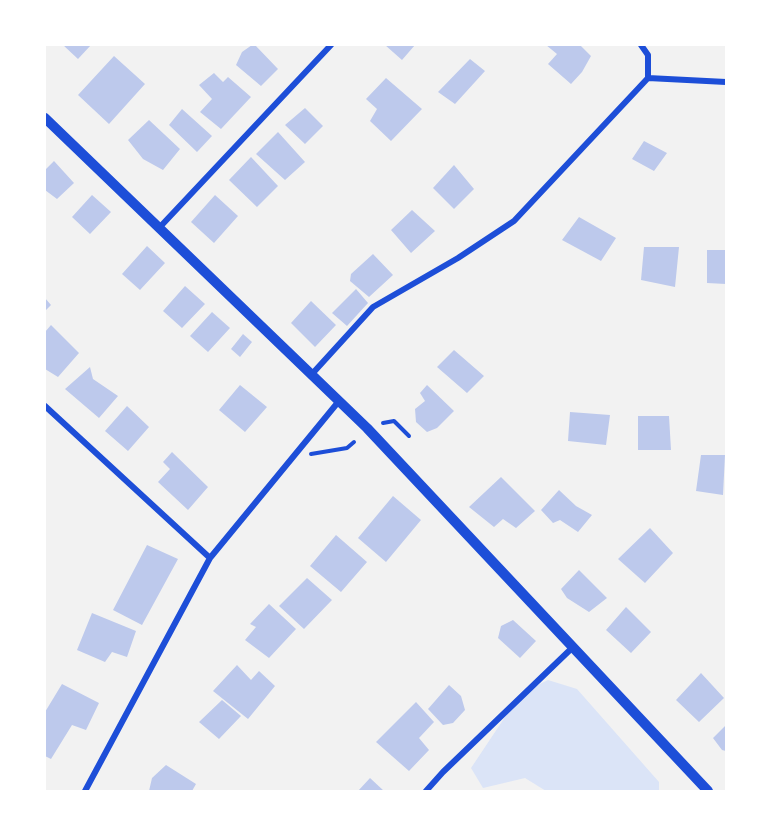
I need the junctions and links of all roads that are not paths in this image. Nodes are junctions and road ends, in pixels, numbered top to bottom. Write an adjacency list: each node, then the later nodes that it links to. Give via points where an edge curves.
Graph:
1 (331, 45): 6 (street)
2 (641, 45): 3 (street, via 648,56)
3 (648, 78): 4 (street); 7 (street, via 514,221 373,307)
4 (726, 82)
5 (45, 118): 6 (street)
6 (159, 228): 7 (street)
7 (312, 374): 8 (street)
8 (339, 400): 10 (street); 11 (street)
9 (45, 406): 10 (street)
10 (210, 558): 12 (street)
11 (572, 648): 13 (street); 14 (street)
12 (85, 791)
13 (426, 791)
14 (708, 791)

